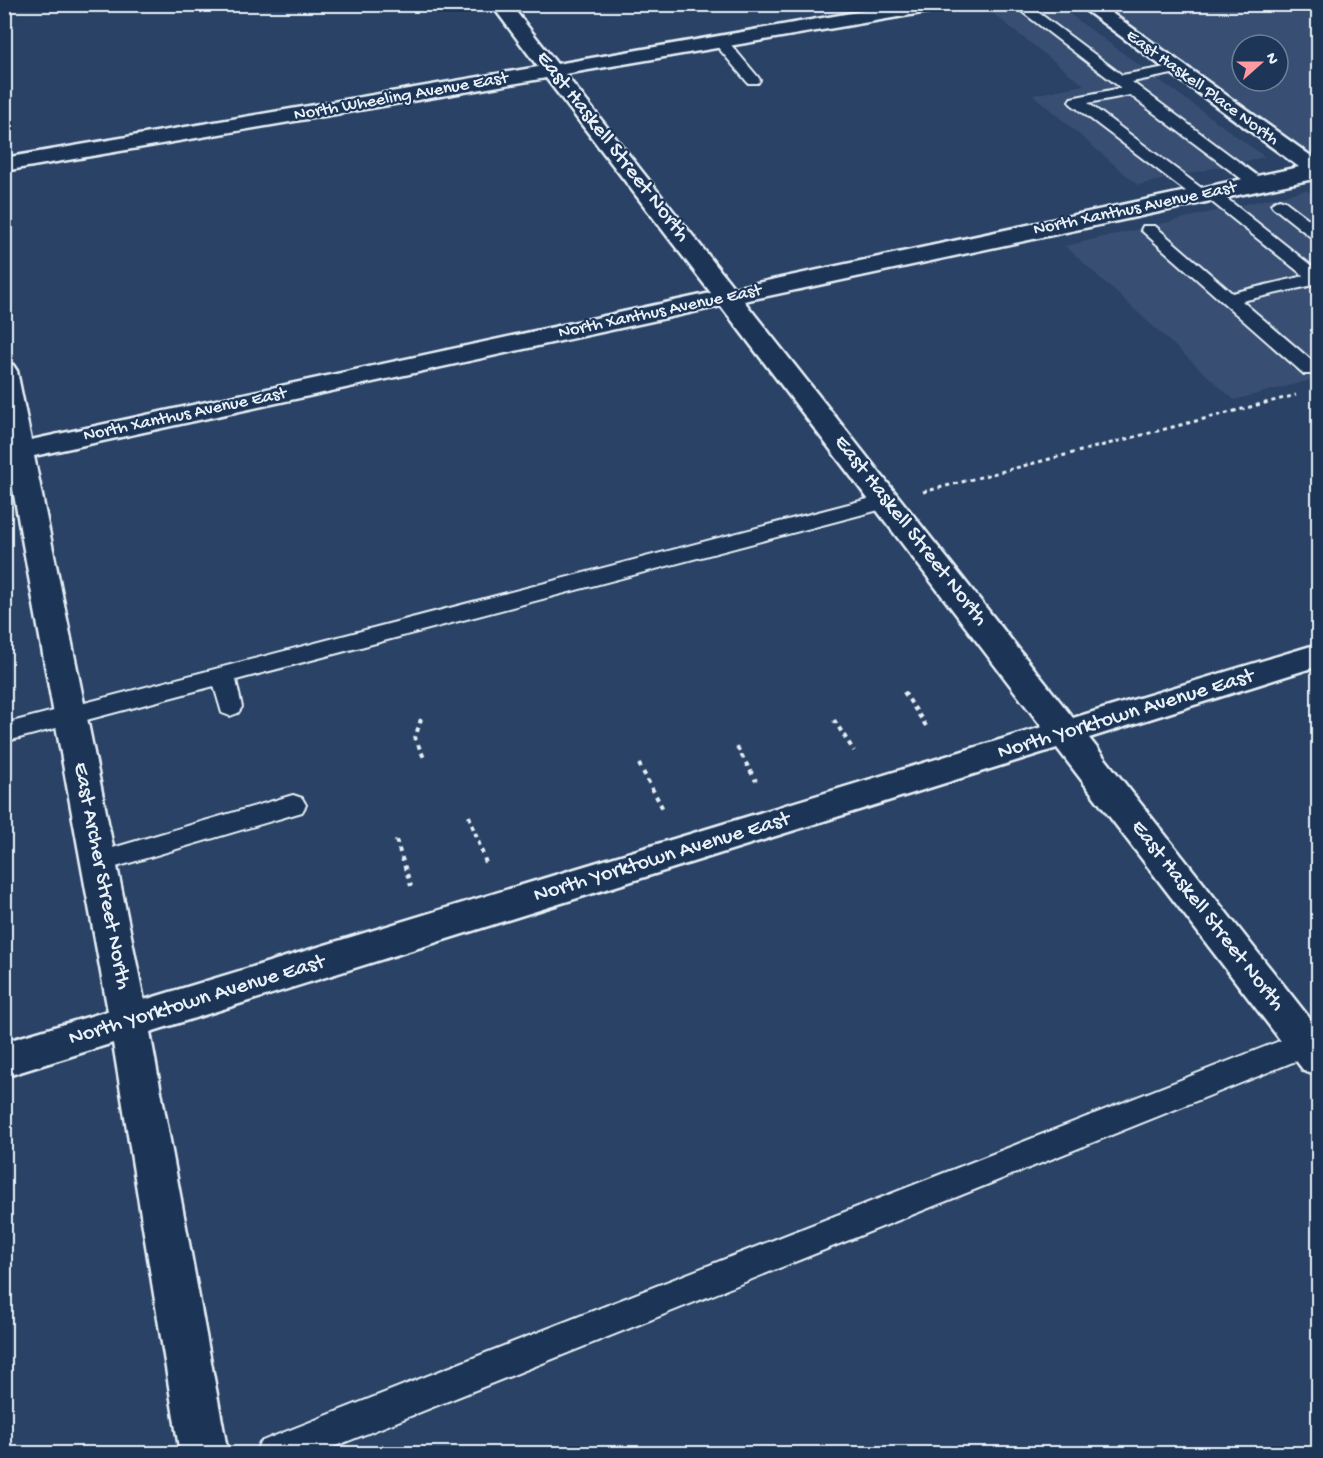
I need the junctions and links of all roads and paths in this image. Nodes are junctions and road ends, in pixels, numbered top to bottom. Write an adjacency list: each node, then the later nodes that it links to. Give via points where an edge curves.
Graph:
1 (500, 4): 7 (street, East Haskell Street North)
2 (939, 4): 5 (street, North Wheeling Avenue East)
3 (1018, 4): 9 (lane)
4 (1086, 4): 6 (street, East Haskell Place North)
5 (721, 42): 7 (street, North Wheeling Avenue East); 8 (lane)
6 (1176, 69): 9 (lane); 11 (street, East Haskell Place North)
7 (553, 71): 10 (street, North Wheeling Avenue East); 18 (street, East Haskell Street North)
8 (753, 80)
9 (1126, 85): 12 (lane); 13 (lane, via 1076,101)
10 (4, 165)
11 (1317, 171): 12 (street, North Xanthus Avenue East)
12 (1257, 183): 13 (street, North Xanthus Avenue East)
13 (1205, 194): 17 (lane); 18 (street, North Xanthus Avenue East)
14 (1279, 204): 16 (lane)
15 (1149, 230): 19 (lane)
16 (1318, 234)
17 (1318, 278): 19 (lane)
18 (729, 297): 23 (street, North Xanthus Avenue East); 24 (street, East Haskell Street North)
19 (1228, 299): 20 (lane)
20 (1311, 370)
21 (4, 371): 23 (street, East Archer Street North)
22 (1307, 392): 24 (path)
23 (12, 452): 29 (street, East Archer Street North)
24 (887, 501): 26 (lane); 34 (street, East Haskell Street North)
25 (1318, 655): 34 (street, North Yorktown Avenue East)
26 (223, 676): 28 (lane); 29 (lane)
27 (904, 692): 32 (path)
28 (230, 707)
29 (70, 716): 33 (lane); 44 (street, East Archer Street North)
30 (421, 719): 37 (path, via 415,738)
31 (834, 720): 36 (path)
32 (928, 729)
33 (4, 733)
34 (1065, 734): 47 (street, North Yorktown Avenue East); 48 (street, East Haskell Street North)
35 (737, 747): 39 (path)
36 (854, 752)
37 (425, 760)
38 (639, 764): 41 (path)
39 (756, 781)
40 (293, 805): 44 (lane)
41 (663, 809)
42 (469, 816): 45 (path)
43 (396, 840): 46 (path)
44 (99, 862): 47 (street, East Archer Street North)
45 (486, 863)
46 (411, 886)
47 (129, 1021): 49 (street, North Yorktown Avenue East); 50 (street, East Archer Street North)
48 (1315, 1047): 51 (lane)
49 (4, 1060)
50 (204, 1454)
51 (272, 1454)

